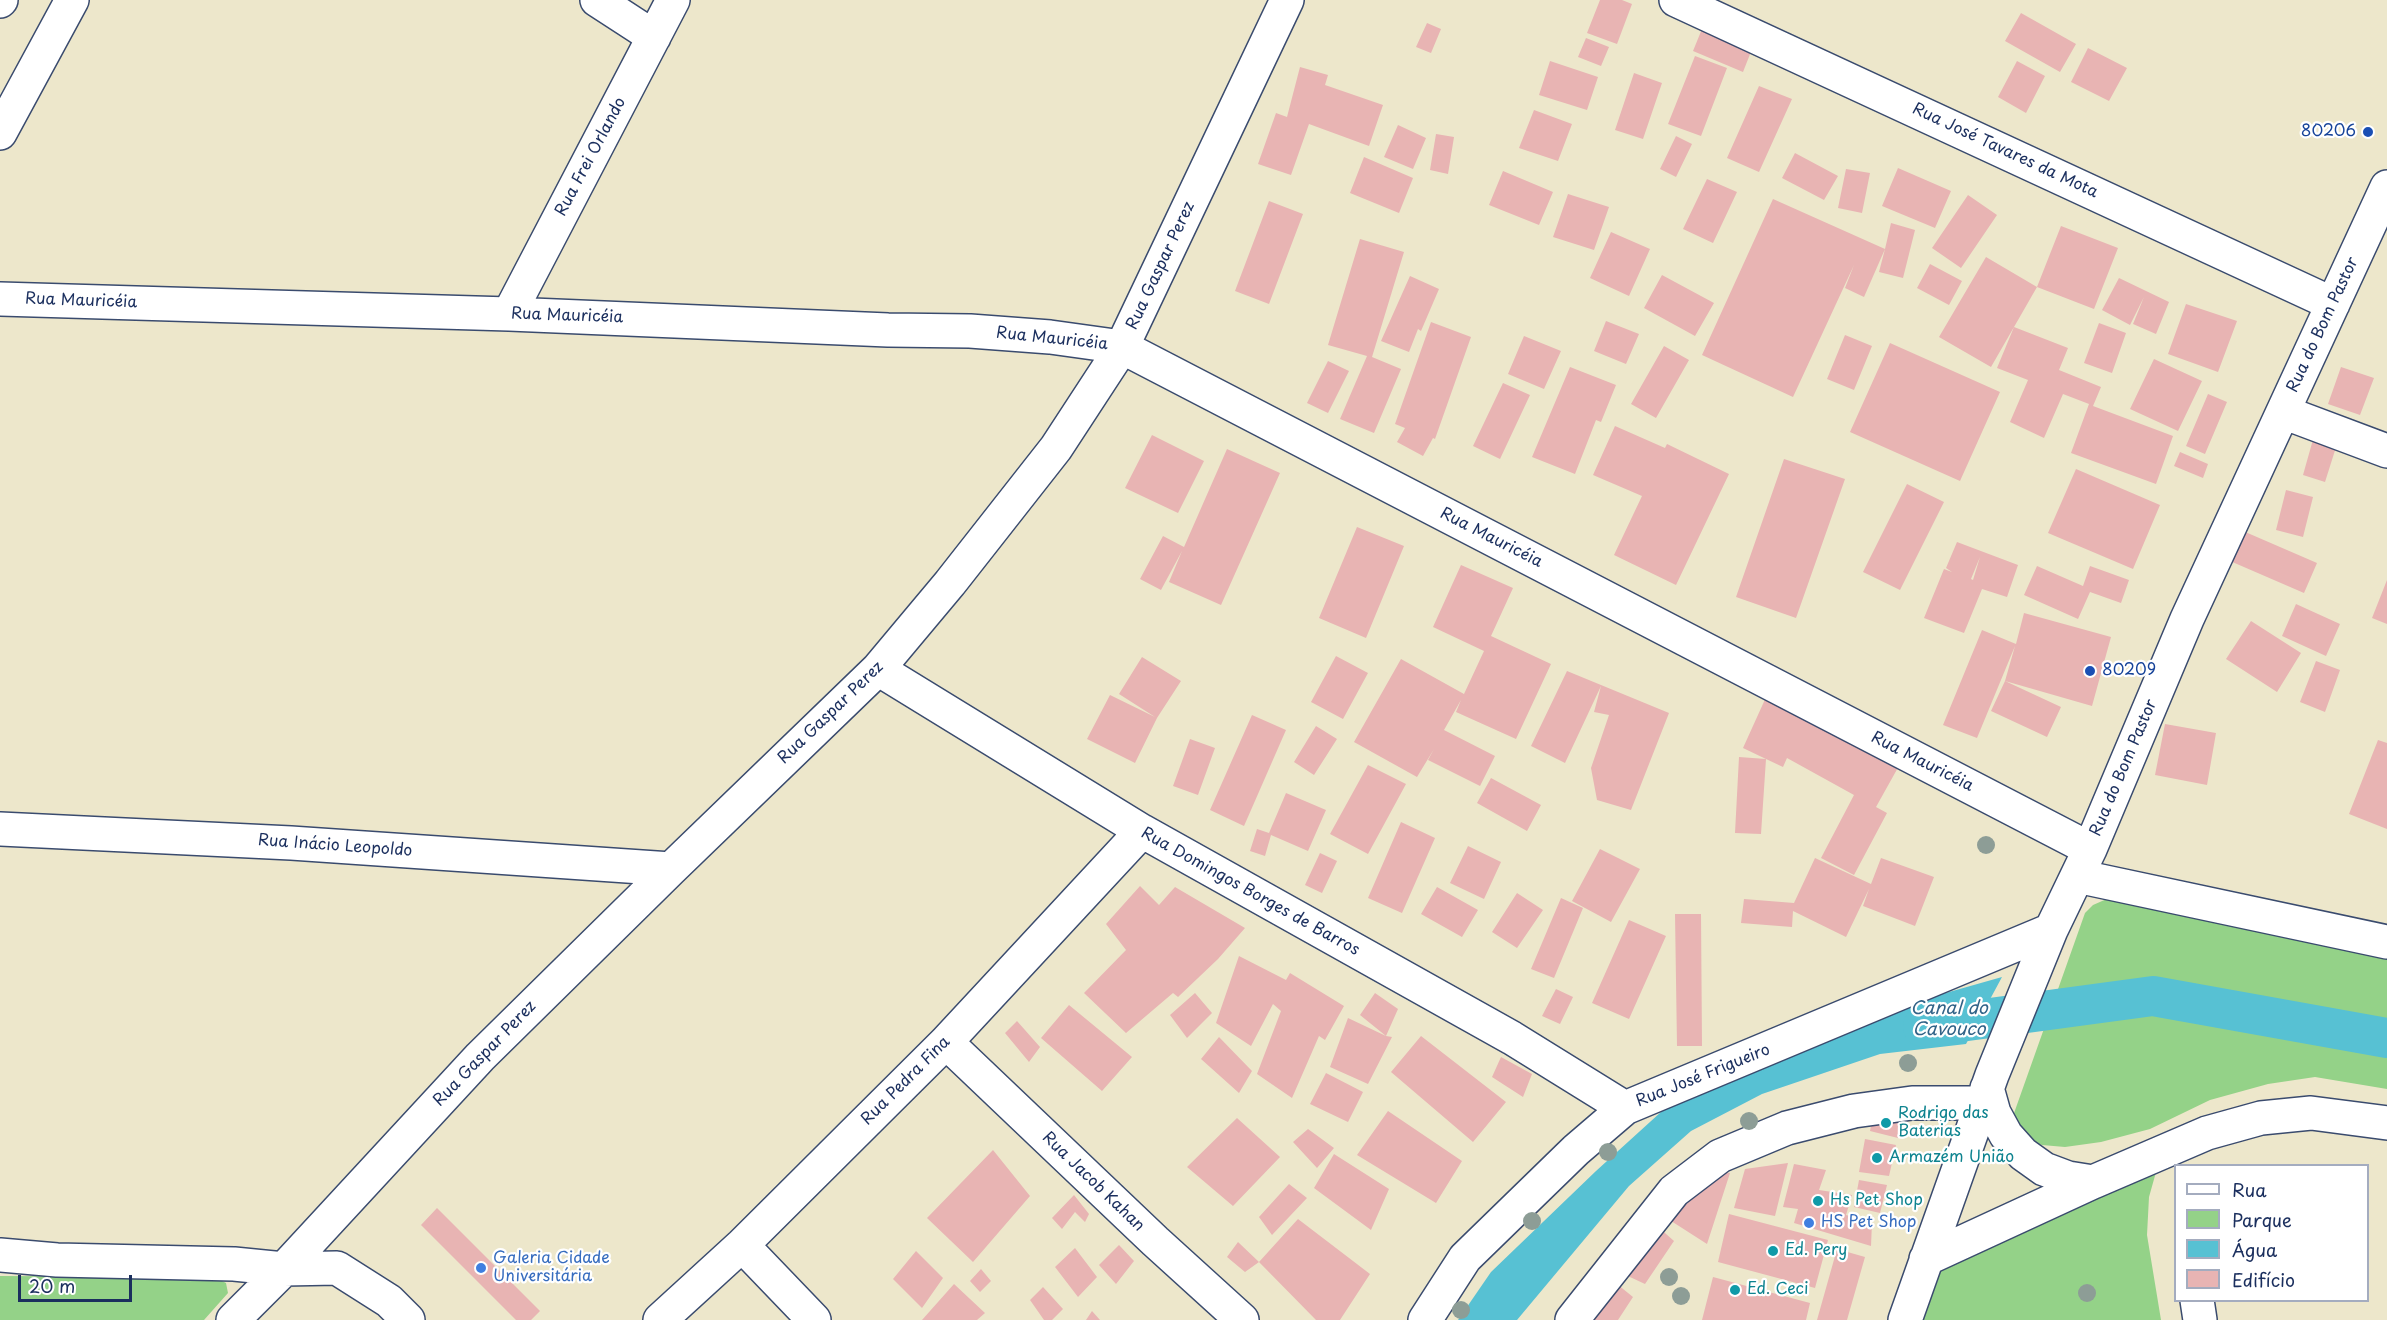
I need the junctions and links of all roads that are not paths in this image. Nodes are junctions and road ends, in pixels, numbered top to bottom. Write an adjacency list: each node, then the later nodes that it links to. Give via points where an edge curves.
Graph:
1 (72, 0): 7 (street)
2 (597, 0): 6 (street)
3 (673, 0): 6 (street, Rua Frei Orlando)
4 (1287, 0): 12 (street, Rua Gaspar Perez)
5 (1676, 0): 10 (street, Rua José Tavares da Mota)
6 (654, 37): 11 (street, Rua Frei Orlando)
7 (0, 133)
8 (2387, 188): 10 (street, Rua do Bom Pastor)
9 (0, 299): 11 (street, Rua Mauricéia)
10 (2333, 304): 13 (street, Rua do Bom Pastor)
11 (509, 314): 12 (street, Rua Mauricéia, via 970,331)
12 (1122, 347): 15 (street, Rua Gaspar Perez, via 1056,448); 18 (street, Rua Mauricéia)
13 (2283, 412): 14 (street); 18 (street, Rua do Bom Pastor, via 2187,619)
14 (2387, 451)
15 (878, 669): 17 (street, Rua Domingos Borges de Barros); 19 (street, Rua Gaspar Perez)
16 (0, 829): 19 (street, Rua Inácio Leopoldo, via 291,843)
17 (1142, 831): 22 (street, Rua Pedra Fina); 24 (street, Rua Domingos Borges de Barros, via 1502,1032)
18 (2084, 862): 20 (street, Rua do Bom Pastor); 21 (street, Rua Mauricéia)
19 (671, 869): 32 (street, Rua Gaspar Perez, via 480,1057)
20 (2047, 942): 23 (street, Rua do Bom Pastor); 24 (street, Rua José Frigueiro)
21 (2387, 942)
22 (946, 1042): 29 (street, Rua Pedra Fina); 38 (street, Rua Jacob Kahan)
23 (1987, 1089): 28 (street, via 2006,1135 2023,1154 2052,1172); 31 (street, Rua do Bom Pastor); 40 (street, via 1854,1111 1787,1128 1720,1156 1674,1191)
24 (1625, 1108): 39 (street, Rua José Frigueiro, via 1465,1258)
25 (2387, 1123): 26 (street, via 2311,1113 2261,1118)
26 (2207, 1133): 27 (street); 28 (street)
27 (2202, 1164)
28 (2093, 1182): 31 (street)
29 (742, 1245): 36 (street, Rua Pedra Fina); 37 (street)
30 (0, 1255): 32 (street)
31 (1926, 1259): 41 (street, Rua do Bom Pastor)
32 (284, 1269): 34 (street, Rua Gaspar Perez); 35 (street, via 337,1268 389,1301)
33 (2197, 1302): 42 (street)
34 (233, 1320)
35 (408, 1320)
36 (660, 1320)
37 (814, 1320)
38 (1242, 1320)
39 (1425, 1320)
40 (1572, 1320)
41 (1905, 1320)
42 (2200, 1320)

